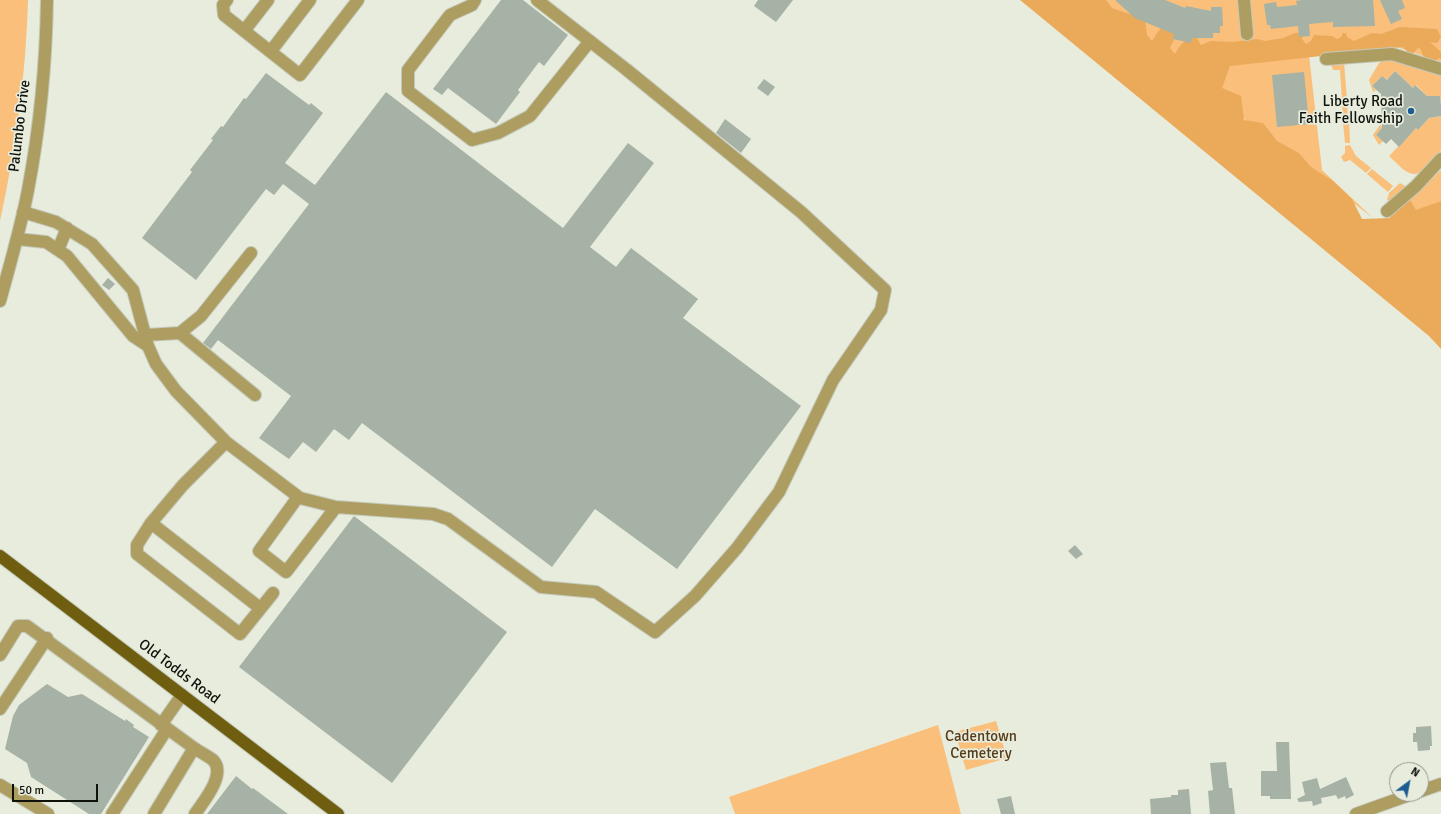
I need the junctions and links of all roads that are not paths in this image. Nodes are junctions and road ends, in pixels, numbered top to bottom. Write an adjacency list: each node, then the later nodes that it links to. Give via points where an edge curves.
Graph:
1 (47, 0): 17 (street, Palumbo Drive, via 45,62)
2 (228, 0): 9 (street, via 223,5 224,15)
3 (268, 0): 9 (street)
4 (310, 0): 12 (street)
5 (358, 0): 12 (street, via 300,75)
6 (475, 0): 11 (street, via 472,5 450,15 408,70 408,91 472,140 498,133 530,116)
7 (537, 0): 11 (street)
8 (1244, 0): 10 (street)
9 (244, 31): 12 (street)
10 (1247, 34)
11 (590, 41): 28 (street, via 801,212 885,290 881,310 833,380 779,492 695,596 655,632 596,592 541,587 448,519 433,514)
12 (271, 51)
13 (1326, 59): 14 (street, via 1392,54)
14 (1441, 69)
15 (1441, 159): 16 (street, via 1416,186)
16 (1386, 211)
17 (23, 212): 18 (street); 19 (street, Palumbo Drive)
18 (67, 228): 20 (street); 24 (street, via 92,244 133,290)
19 (17, 239): 20 (street, via 46,242); 22 (street, Palumbo Drive)
20 (58, 250): 24 (street, via 67,256 133,336)
21 (251, 253): 23 (street, via 201,316)
22 (0, 301)
23 (180, 333): 24 (street); 25 (street)
24 (147, 341): 26 (street, via 156,364 176,391)
25 (255, 395)
26 (226, 442): 27 (street); 29 (street, via 183,485)
27 (298, 497): 28 (street); 28 (street, via 259,551 286,572)
28 (336, 507)
29 (151, 523): 32 (street); 32 (street, via 137,545 137,554 240,634)
30 (0, 556): 35 (main road, Old Todds Road)
31 (273, 593): 32 (street)
32 (260, 608)
33 (47, 638): 34 (street, via 28,626 18,626); 36 (street); 37 (street)
34 (0, 655)
35 (182, 695): 37 (street); 47 (main road, Old Todds Road)
36 (0, 709)
37 (164, 727): 38 (street); 44 (street)
38 (194, 748): 45 (street); 46 (street, via 214,761 218,777)
39 (1441, 784): 41 (street)
40 (0, 785): 43 (street)
41 (1429, 788)
42 (1390, 802): 48 (street)
43 (48, 814)
44 (112, 814)
45 (154, 814)
46 (195, 814)
47 (338, 814)
48 (1356, 814)

